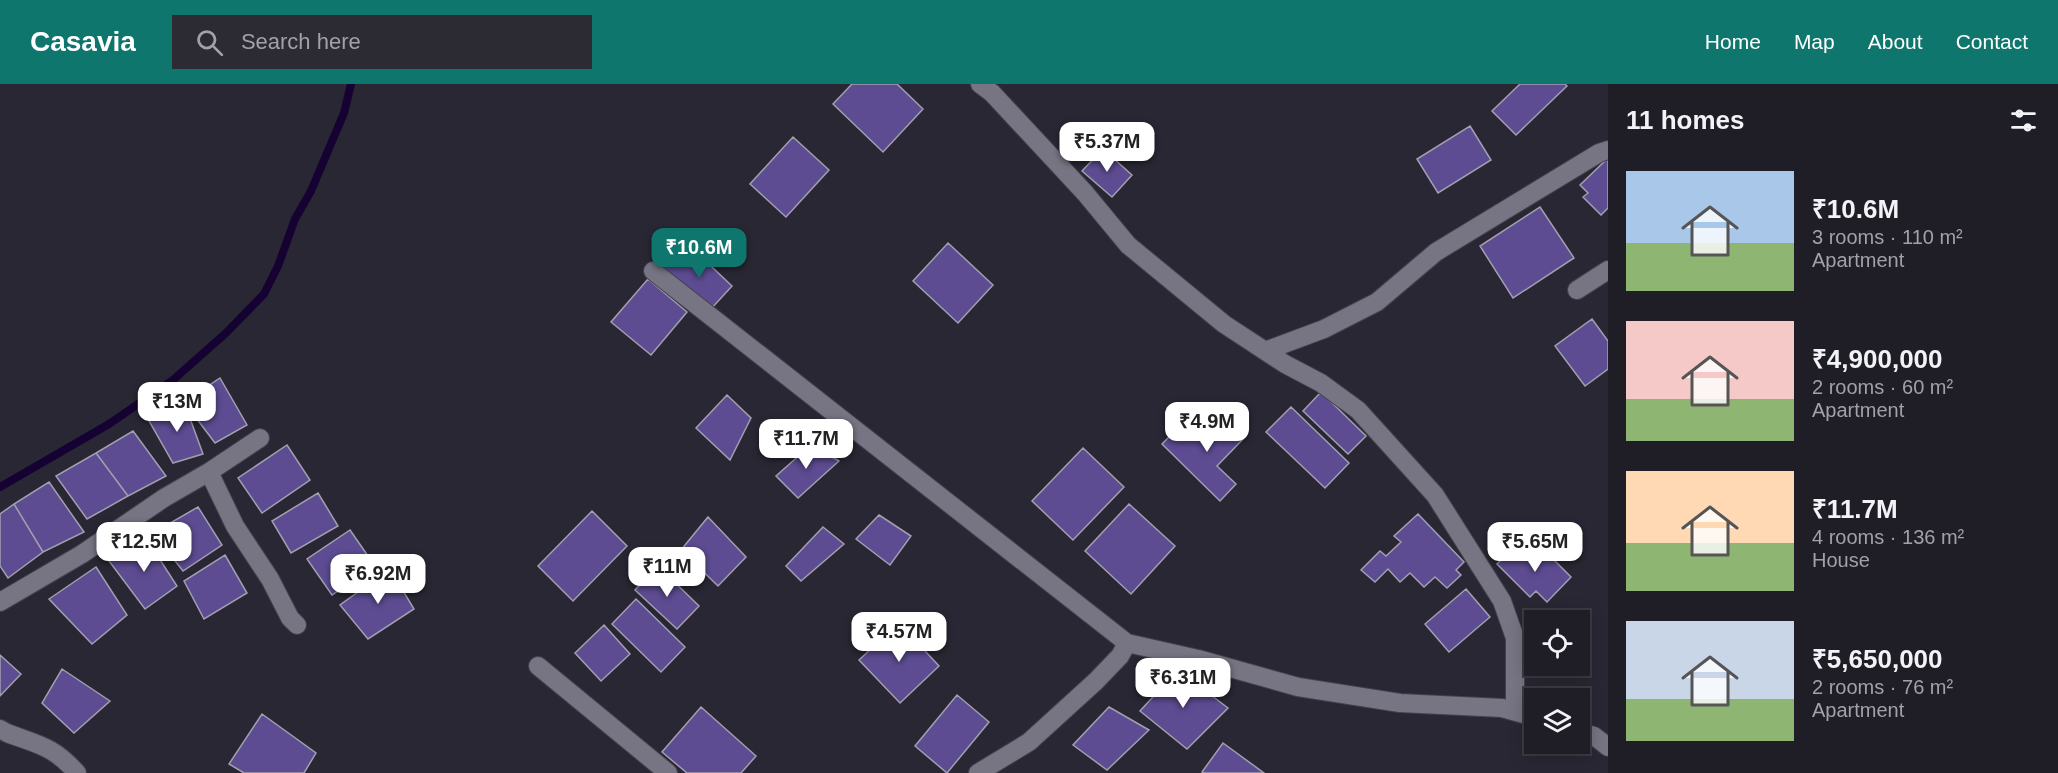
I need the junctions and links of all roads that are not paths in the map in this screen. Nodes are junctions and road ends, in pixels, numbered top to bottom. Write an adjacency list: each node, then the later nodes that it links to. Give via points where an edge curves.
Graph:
1 (980, 84): 6 (street, via 1128,245 1224,324)
2 (1608, 150): 6 (street, via 1436,252 1377,302 1324,329)
3 (1608, 270): 5 (street)
4 (653, 271): 11 (street)
5 (1577, 290)
6 (1265, 351): 13 (street, via 1358,410 1435,495 1502,601 1515,638)
7 (260, 438): 8 (street)
8 (209, 472): 9 (street); 10 (street, via 235,526)
9 (0, 602)
10 (297, 626)
11 (1127, 643): 13 (street, via 1298,687 1400,703); 20 (street, via 1096,681 1029,742)
12 (538, 666): 19 (street)
13 (1515, 711): 14 (street)
14 (1524, 714)
15 (0, 729): 18 (street, via 51,749)
16 (1590, 735): 17 (street)
17 (1608, 747)
18 (77, 773)
19 (668, 773)
20 (978, 773)

